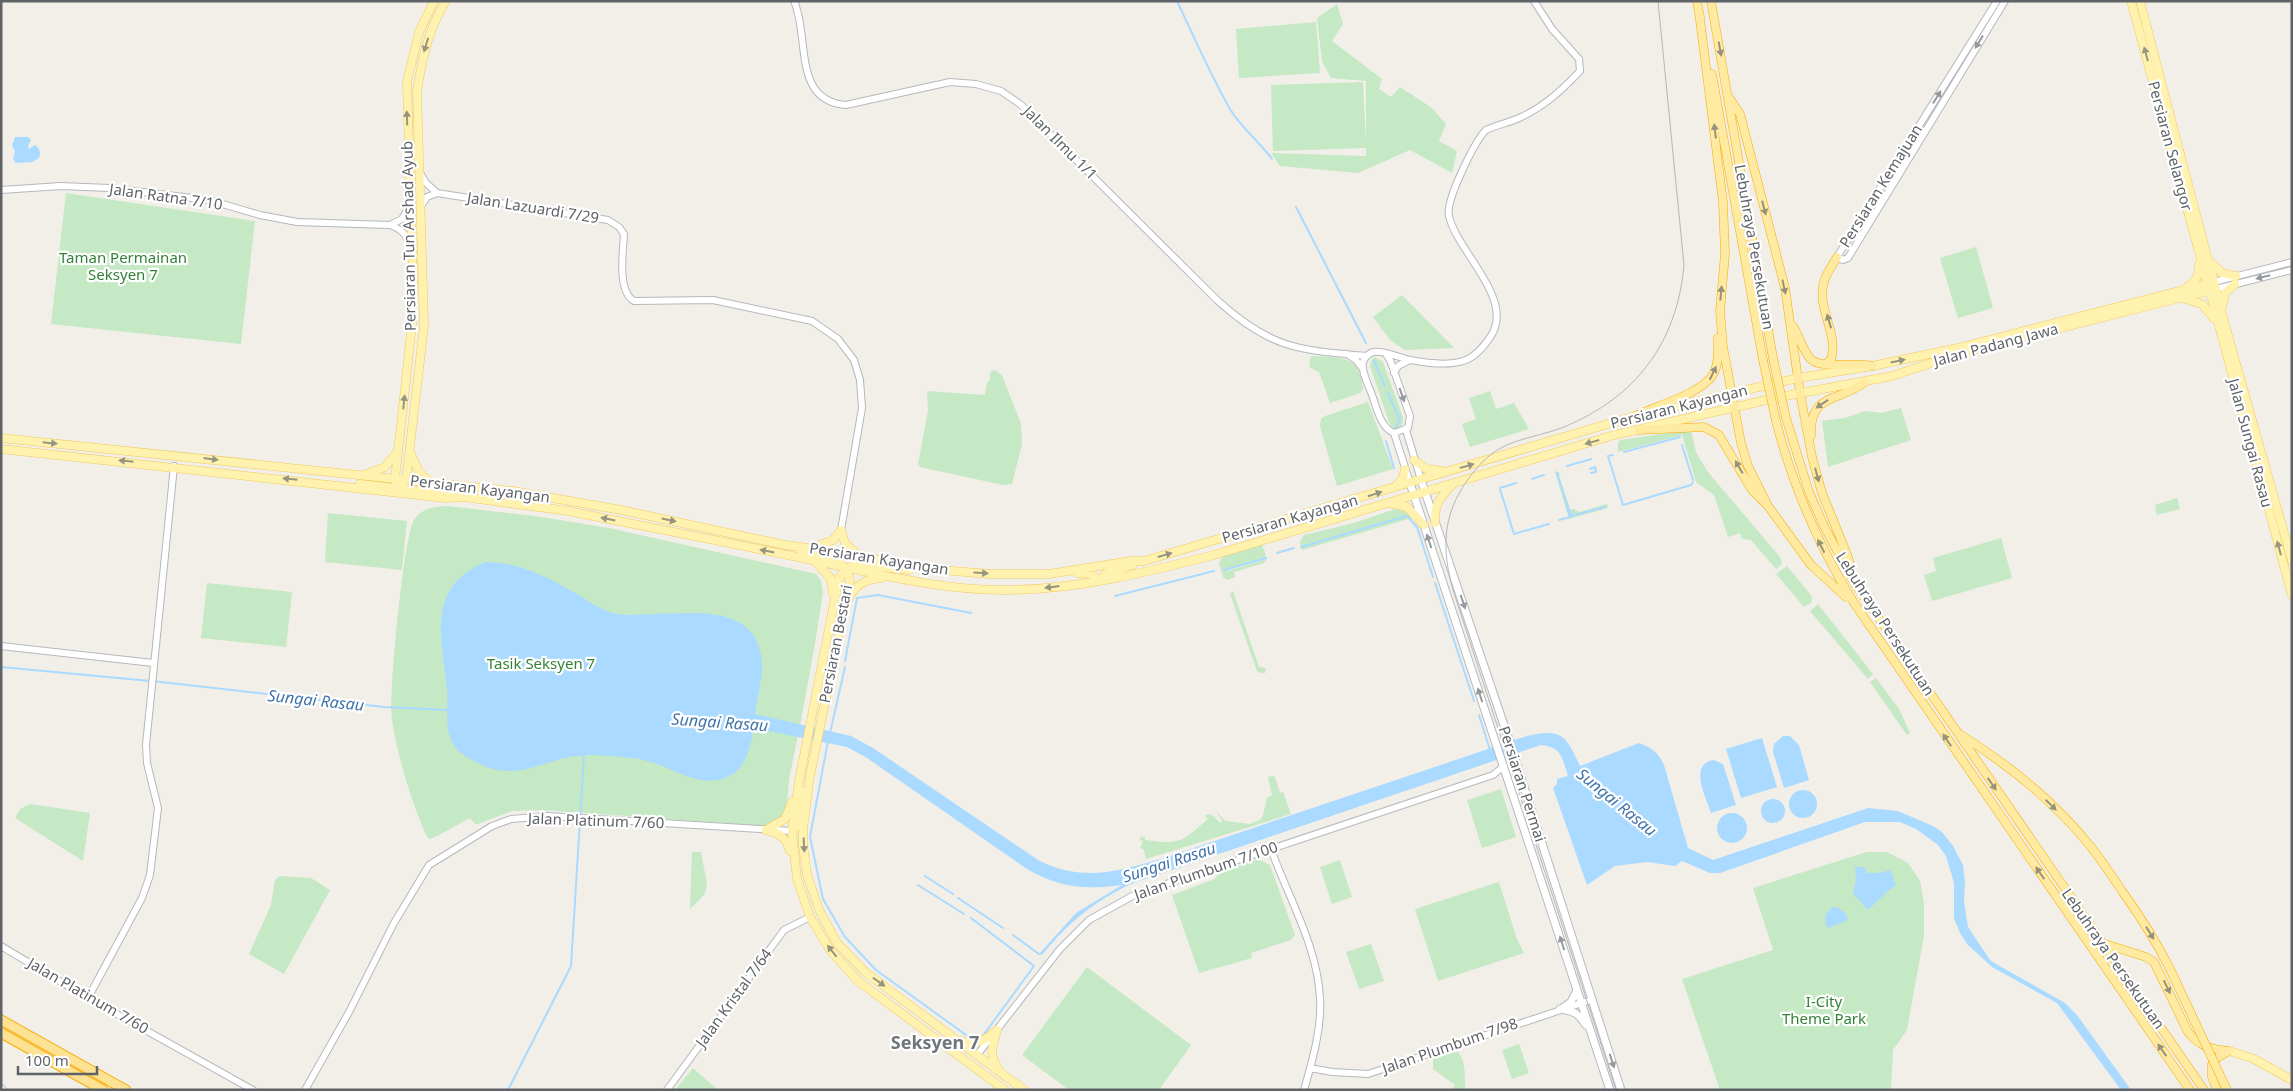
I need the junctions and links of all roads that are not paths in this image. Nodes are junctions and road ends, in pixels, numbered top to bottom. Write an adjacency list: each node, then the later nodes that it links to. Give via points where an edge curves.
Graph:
1 (434, 1): 16 (main road, Persiaran Tun Arshad Ayub, one-way to 1, via 407,82 419,32)
2 (446, 1): 13 (main road, Persiaran Tun Arshad Ayub, one-way to 13, via 438,14 422,60 417,92)
3 (794, 1): 33 (street, Jalan Ilmu 1/1, via 801,21 807,76 816,92 829,102 846,105 950,82 976,84 1001,91 1020,104 1242,322 1260,334 1295,348)
4 (1534, 1): 36 (street, via 1552,29 1578,59 1580,71 1543,105 1518,119 1486,130 1457,181 1448,210 1455,231 1496,302 1493,331 1477,352 1464,361)
5 (1697, 1): 11 (highway, Lebuhraya Persekutuan)
6 (1711, 1): 12 (highway, Lebuhraya Persekutuan, one-way to 12)
7 (1996, 1): 21 (street, Persiaran Kemajuan, one-way to 7)
8 (2005, 1): 21 (street, Persiaran Kemajuan, one-way to 21, via 1848,258)
9 (2132, 1): 20 (main road, Persiaran Selangor, one-way to 9)
10 (2140, 1): 22 (main road, Persiaran Selangor)
11 (1699, 12): 29 (highway, one-way to 11, via 1725,254 1723,202); 91 (highway, Lebuhraya Persekutuan, one-way to 11, bridge, via 1805,514 1776,421)
12 (1728, 96): 31 (highway, one-way to 31, via 1740,114 1785,288); 89 (highway, Lebuhraya Persekutuan, bridge, via 1786,418 1809,492)
13 (419, 169): 15 (street, via 426,183); 17 (main road, Persiaran Tun Arshad Ayub)
14 (1, 190): 18 (street, Jalan Ratna 7/10, via 61,186 109,188 209,200 297,222)
15 (437, 193): 17 (street, via 427,197); 77 (street, Jalan Lazuardi 7/29, via 608,220 619,226 624,234 623,284 630,299 713,300 812,321 838,339 854,360 860,380 862,408)
16 (410, 205): 18 (street, via 402,219); 19 (main road, Persiaran Tun Arshad Ayub)
17 (420, 206): 53 (main road, Persiaran Tun Arshad Ayub, via 424,326)
18 (390, 225): 19 (street, via 405,234)
19 (411, 246): 54 (main road, Persiaran Tun Arshad Ayub, one-way to 19, via 412,325)
20 (2199, 253): 26 (main road, Persiaran Selangor); 27 (main road, via 2200,272 2196,281)
21 (1837, 257): 37 (highway, one-way to 21, via 1831,360 1834,351 1822,294 1824,282)
22 (2208, 259): 25 (main road); 26 (main road, Persiaran Selangor)
23 (2292, 262): 25 (street)
24 (2292, 270): 25 (street, one-way to 25)
25 (2236, 280): 26 (street); 30 (main road, via 2225,293)
26 (2212, 286): 27 (main road, Jalan Padang Jawa); 28 (main road, Jalan Padang Jawa); 30 (main road, Jalan Sungai Rasau); 32 (main road, Jalan Sungai Rasau)
27 (2183, 290): 38 (main road, Jalan Padang Jawa, one-way to 27)
28 (2177, 299): 32 (main road, via 2202,304); 42 (main road, Jalan Padang Jawa, via 1961,353)
29 (1720, 311): 44 (highway); 47 (highway, one-way to 29, via 1709,381 1717,364)
30 (2222, 311): 83 (main road, Jalan Sungai Rasau)
31 (1790, 322): 37 (highway, via 1810,359); 41 (highway)
32 (2220, 331): 90 (main road, Jalan Sungai Rasau, one-way to 32)
33 (1346, 354): 35 (street, Jalan Ilmu 1/1); 39 (street)
34 (1386, 354): 35 (street, Jalan Ilmu 1/1, via 1378,352); 36 (street); 40 (street)
35 (1367, 356): 39 (street)
36 (1410, 360): 40 (street, via 1398,366)
37 (1824, 365): 38 (highway, via 1855,363)
38 (1872, 366): 41 (main road, Jalan Padang Jawa)
39 (1363, 369): 50 (street, via 1384,426)
40 (1394, 373): 48 (street, one-way to 48, via 1410,416)
41 (1798, 378): 43 (highway); 44 (main road, Persiaran Kayangan)
42 (1865, 382): 43 (main road, Jalan Padang Jawa); 55 (highway, one-way to 55, via 1853,391 1817,406 1811,428)
43 (1800, 393): 45 (main road, Jalan Padang Jawa); 55 (highway)
44 (1731, 394): 46 (highway); 47 (main road, Persiaran Kayangan)
45 (1775, 398): 46 (main road, Persiaran Kayangan)
46 (1734, 408): 49 (main road, Persiaran Kayangan); 74 (highway, via 1748,466)
47 (1635, 416): 59 (main road, Persiaran Kayangan, one-way to 47)
48 (1406, 430): 50 (street); 56 (street)
49 (1639, 430): 64 (main road, Persiaran Kayangan, one-way to 64); 74 (highway, one-way to 49, via 1752,490 1731,452 1712,430 1691,427)
50 (1394, 433): 58 (street)
51 (1, 438): 60 (main road, Persiaran Kayangan, one-way to 60)
52 (1, 449): 57 (main road, Persiaran Kayangan, one-way to 52)
53 (410, 450): 62 (main road, Persiaran Tun Arshad Ayub); 65 (main road, via 415,465)
54 (399, 451): 60 (main road, via 385,467); 61 (main road, Persiaran Tun Arshad Ayub)
55 (1812, 457): 89 (highway, one-way to 89, via 1830,515 1848,557)
56 (1414, 460): 59 (main road, via 1426,469); 63 (street)
57 (174, 466): 67 (main road, Persiaran Kayangan, one-way to 57); 95 (street)
58 (1406, 469): 66 (street); 69 (main road)
59 (1451, 470): 63 (main road, Persiaran Kayangan)
60 (357, 476): 61 (main road, Persiaran Kayangan)
61 (395, 480): 62 (main road, Persiaran Kayangan); 68 (main road)
62 (406, 480): 65 (main road, Persiaran Kayangan); 68 (main road)
63 (1420, 480): 66 (main road, Persiaran Kayangan); 70 (main road, Persiaran Permai)
64 (1456, 481): 70 (main road, Persiaran Kayangan); 75 (main road, via 1435,505)
65 (431, 483): 78 (main road, Persiaran Kayangan, one-way to 78, via 560,498)
66 (1410, 483): 69 (main road, Persiaran Kayangan); 71 (main road, Persiaran Permai)
67 (339, 485): 68 (main road); 72 (main road, Persiaran Kayangan, via 446,498)
68 (399, 488): 72 (main road)
69 (1394, 488): 82 (main road, Persiaran Kayangan, one-way to 69)
70 (1424, 492): 71 (main road, Persiaran Kayangan); 75 (main road, Persiaran Permai)
71 (1414, 495): 73 (main road, Persiaran Kayangan); 76 (main road, Persiaran Permai)
72 (464, 497): 81 (main road, Persiaran Kayangan, one-way to 72, via 568,511)
73 (1387, 503): 76 (main road, via 1407,507); 88 (main road, Persiaran Kayangan, via 1214,555)
74 (1768, 506): 91 (highway, via 1811,565)
75 (1435, 523): 97 (main road, Persiaran Permai, one-way to 97)
76 (1424, 525): 98 (main road, Persiaran Permai, one-way to 76)
77 (841, 530): 79 (main road, via 833,540); 80 (main road, via 845,543)
78 (785, 545): 79 (main road, Persiaran Kayangan); 84 (main road, via 838,559)
79 (814, 548): 80 (main road, Persiaran Kayangan)
80 (864, 557): 85 (main road, Persiaran Kayangan)
81 (815, 561): 84 (main road, Persiaran Kayangan); 93 (main road, via 826,571 834,588)
82 (1144, 561): 86 (main road, Persiaran Kayangan); 88 (main road, via 1112,570)
83 (2292, 561)
84 (846, 569): 85 (main road, via 856,564 898,570); 87 (main road, Persiaran Kayangan); 92 (main road, Persiaran Bestari, via 850,580); 93 (main road, Persiaran Bestari, via 839,578)
85 (929, 570): 86 (main road, Persiaran Kayangan, one-way to 86, via 990,574)
86 (1066, 572): 88 (main road, via 1090,574)
87 (888, 577): 88 (main road, Persiaran Kayangan, one-way to 87, via 1010,590 975,589); 92 (main road, via 873,578 858,585)
88 (1100, 581)
89 (1853, 581): 96 (highway, Lebuhraya Persekutuan)
90 (2292, 595)
91 (1854, 603): 138 (highway, Lebuhraya Persekutuan, one-way to 91)
92 (844, 614): 100 (main road, Persiaran Bestari)
93 (829, 628): 101 (main road, Persiaran Bestari)
94 (1, 646): 95 (street)
95 (154, 663): 113 (street, via 146,755 158,814 150,875 142,898)
96 (1957, 733): 108 (highway, Lebuhraya Persekutuan, one-way to 108); 141 (highway, one-way to 141, bridge, via 1993,755 2046,800 2091,847 2141,918 2170,969)
97 (1516, 764): 109 (main road, Persiaran Permai); 111 (main road, via 1546,842 1577,943)
98 (1503, 765): 99 (street); 102 (main road, Persiaran Permai)
99 (1493, 775): 102 (street); 105 (street, Jalan Plumbum 7/100)
100 (810, 776): 104 (main road, via 799,820); 120 (main road, Persiaran Bestari, one-way to 120, via 803,845 807,875 820,912 837,943 865,972)
101 (799, 781): 103 (main road, via 785,818); 104 (main road, Persiaran Bestari)
102 (1510, 784): 112 (main road, Persiaran Permai, one-way to 102)
103 (766, 830): 104 (street, Jalan Platinum 7/60); 106 (main road, via 784,838); 130 (street, Jalan Platinum 7/60, via 548,816 511,819 492,826 428,866)
104 (792, 832): 106 (main road, Persiaran Bestari)
105 (1271, 849): 117 (street, Jalan Plumbum 7/100, via 1136,894 1089,920 1060,949); 124 (street, via 1318,979 1320,1011)
106 (795, 868): 107 (main road, Persiaran Bestari)
107 (810, 918): 131 (street, Jalan Kristal 7/64, via 784,930); 132 (main road, Persiaran Bestari, one-way to 107, via 858,981 830,950)
108 (2102, 943): 122 (highway, one-way to 122, via 2154,962 2194,1040 2201,1045); 139 (highway, Lebuhraya Persekutuan)
109 (1574, 944): 111 (main road, Persiaran Permai); 114 (main road)
110 (1, 946): 113 (street, Jalan Platinum 7/60)
111 (1580, 965): 121 (main road, Persiaran Permai)
112 (1577, 989): 114 (main road, Persiaran Permai); 115 (main road, via 1571,1002)
113 (88, 998): 129 (street, Jalan Platinum 7/60)
114 (1585, 1002): 115 (street, Jalan Plumbum 7/98); 118 (main road, Persiaran Permai); 121 (main road)
115 (1560, 1009): 118 (main road, via 1579,1014); 124 (street, Jalan Plumbum 7/98, via 1368,1074)
116 (1, 1020): 128 (highway)
117 (997, 1030): 120 (main road, via 980,1042); 123 (street, Jalan Plumbum 7/100); 125 (main road, via 991,1051)
118 (1590, 1032): 136 (main road, Persiaran Permai)
119 (1, 1033): 127 (highway)
120 (954, 1038): 123 (main road, Persiaran Bestari)
121 (1606, 1043): 137 (main road, Persiaran Permai, one-way to 137)
122 (2229, 1051): 126 (main road, via 2252,1058); 140 (highway, via 2212,1064)
123 (977, 1055): 125 (main road, Persiaran Bestari); 133 (main road, via 980,1066)
124 (1310, 1068): 135 (street)
125 (1003, 1074): 134 (main road, Persiaran Bestari)
126 (2292, 1080)
127 (103, 1090)
128 (126, 1090)
129 (253, 1090)
130 (305, 1090)
131 (667, 1090)
132 (1005, 1090)
133 (1009, 1090)
134 (1024, 1090)
135 (1304, 1090)
136 (1610, 1090)
137 (1622, 1090)
138 (2190, 1090)
139 (2204, 1090)
140 (2216, 1090)
141 (2226, 1090)

